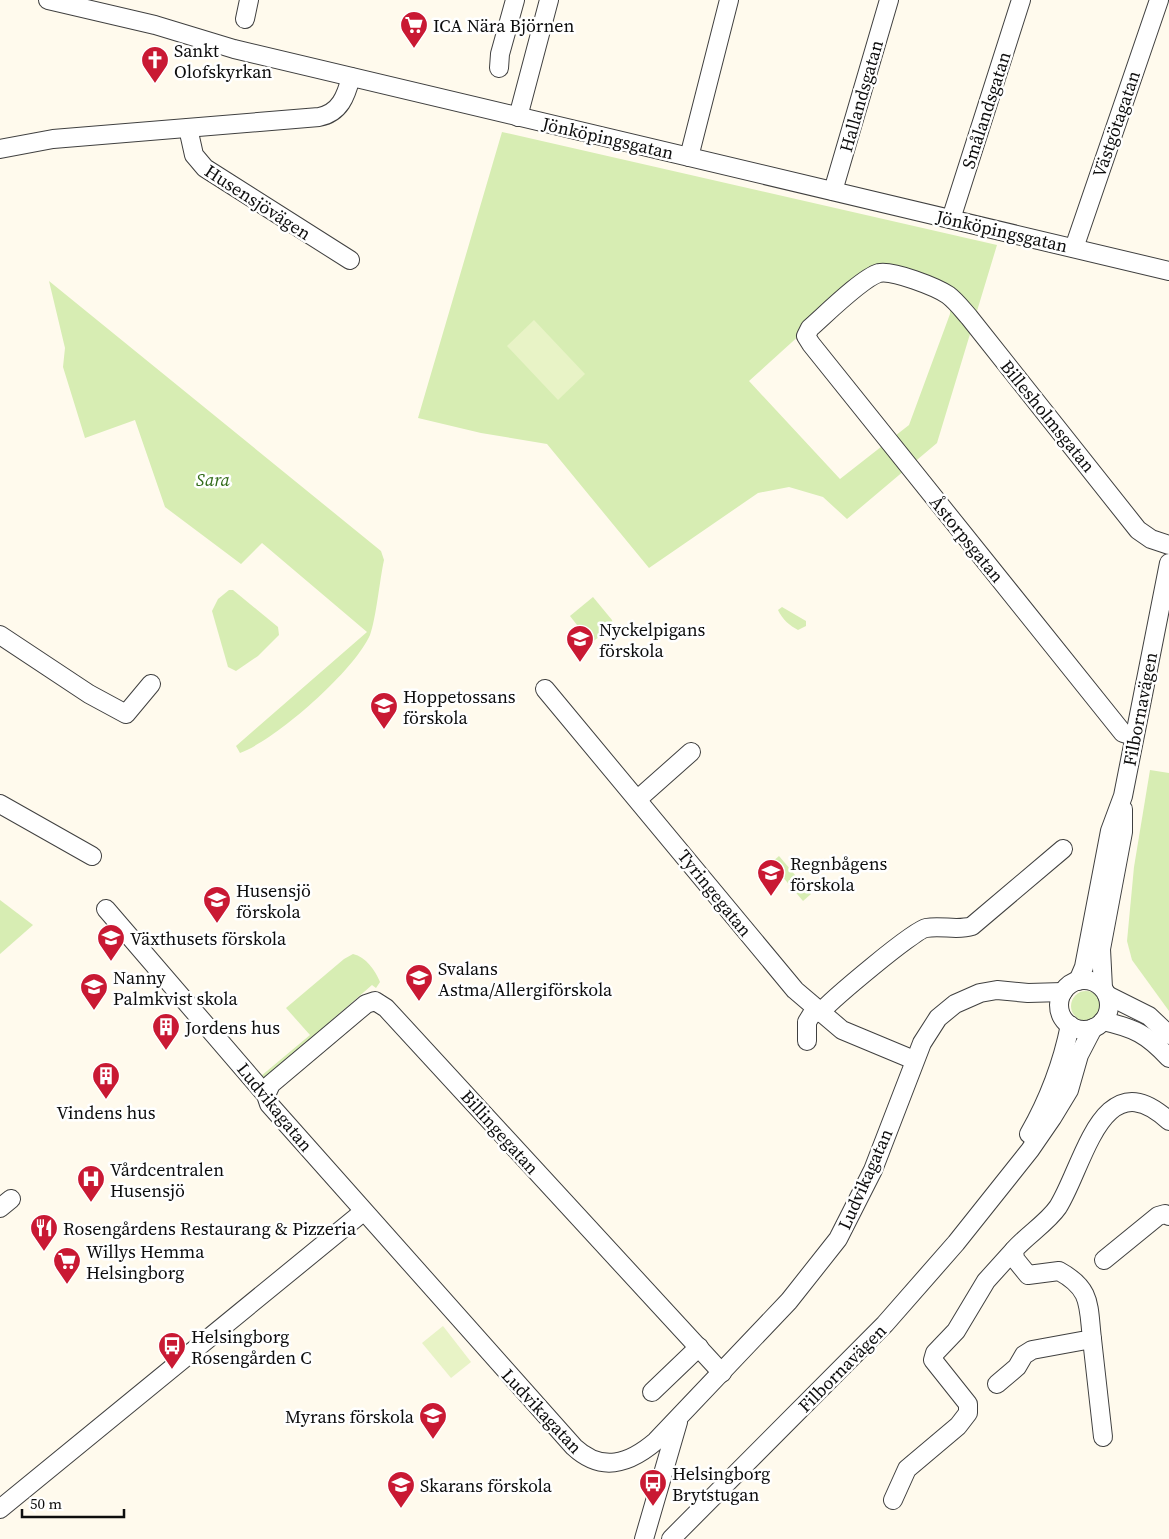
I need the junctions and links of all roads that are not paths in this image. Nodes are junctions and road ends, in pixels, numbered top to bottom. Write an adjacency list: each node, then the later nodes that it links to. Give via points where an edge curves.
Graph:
1 (48, 0): 11 (street, Jönköpingsgatan)
2 (249, 0): 9 (street)
3 (515, 0): 10 (street)
4 (549, 0): 12 (street)
5 (729, 0): 15 (street)
6 (889, 0): 16 (street, Hallandsgatan)
7 (1021, 0): 17 (street, Smålandsgatan)
8 (1159, 0): 18 (street, Västgötagatan)
9 (245, 19)
10 (499, 68)
11 (351, 76): 12 (street, Jönköpingsgatan); 13 (street, via 341,104 325,116)
12 (518, 117): 15 (street, Jönköpingsgatan)
13 (188, 128): 14 (street, via 53,139); 19 (street, Husensjövägen, via 194,155 205,168)
14 (0, 149)
15 (688, 157): 16 (street, Jönköpingsgatan)
16 (833, 191): 17 (street, Jönköpingsgatan)
17 (951, 219): 18 (street, Jönköpingsgatan)
18 (1074, 248): 20 (street, Jönköpingsgatan)
19 (350, 260)
20 (1169, 271)
21 (806, 336): 22 (street, Billesholmsgatan, via 810,328 879,273 887,272 928,285 948,295 1138,530); 27 (street, Åstorpsgatan, via 1123,733)
22 (1169, 545)
23 (1169, 563): 27 (street, Filbornavägen)
24 (0, 635): 25 (street, via 89,694 126,714)
25 (151, 684)
26 (545, 689): 30 (street, Tyringegatan)
27 (1133, 736): 29 (street, Filbornavägen)
28 (692, 752): 30 (street)
29 (1123, 796): 35 (street, Filbornavägen, via 1110,831 1084,967); 36 (street, Filbornavägen, via 1123,832 1101,949)
30 (638, 799): 38 (street, Tyringegatan, via 795,990)
31 (0, 804): 33 (street)
32 (1063, 850): 38 (street, via 972,926 964,929 925,928)
33 (92, 856)
34 (106, 909): 45 (street, Ludvikagatan)
35 (1078, 981): 36 (street, via 1091,981); 37 (street)
36 (1105, 991): 40 (street, via 1109,1009); 41 (street, via 1150,1016)
37 (1061, 1000): 39 (street, via 1065,1020); 44 (street, Ludvikagatan, via 997,990 980,993 955,1004 932,1025)
38 (818, 1011): 42 (street, via 807,1022); 44 (street, Tyringegatan, via 842,1030)
39 (1070, 1025): 40 (street, via 1077,1029); 47 (street, Filbornavägen, via 1051,1094)
40 (1098, 1025): 43 (street, via 1130,1027 1142,1033); 47 (street, Filbornavägen, via 1079,1055 1069,1090 1030,1150)
41 (1169, 1035)
42 (807, 1041)
43 (1169, 1058)
44 (914, 1060): 54 (street, Ludvikagatan, via 873,1170 838,1239 806,1281)
45 (266, 1095): 48 (street, Ludvikagatan, via 270,1104); 53 (street, Billingegatan, via 271,1084 366,1004 374,1001 386,1008)
46 (1169, 1121): 50 (street, via 1155,1110 1136,1102 1122,1103 1111,1109 1092,1134 1056,1210)
47 (1001, 1185): 64 (street, Filbornavägen, via 956,1243 885,1324)
48 (363, 1212): 59 (street, Ludvikagatan, via 584,1456 598,1462 614,1463); 62 (street)
49 (1169, 1216): 51 (street, via 1158,1216)
50 (1014, 1250): 52 (street, via 1015,1259 1028,1275 1059,1271 1080,1286 1087,1295); 61 (street, via 986,1281 956,1331 935,1353 933,1360 968,1404 968,1413 958,1426 906,1469)
51 (1104, 1260)
52 (1092, 1339): 55 (street, via 1032,1350); 58 (street)
53 (698, 1347): 54 (street, Billingegatan); 56 (street)
54 (722, 1372): 57 (street, Ludvikagatan)
55 (997, 1384)
56 (652, 1392)
57 (679, 1419): 59 (street, Ludvikagatan); 60 (street)
58 (1103, 1438)
59 (649, 1448): 60 (street)
60 (665, 1466): 63 (street)
61 (893, 1500)
62 (0, 1509)
63 (644, 1539)
64 (671, 1539)

